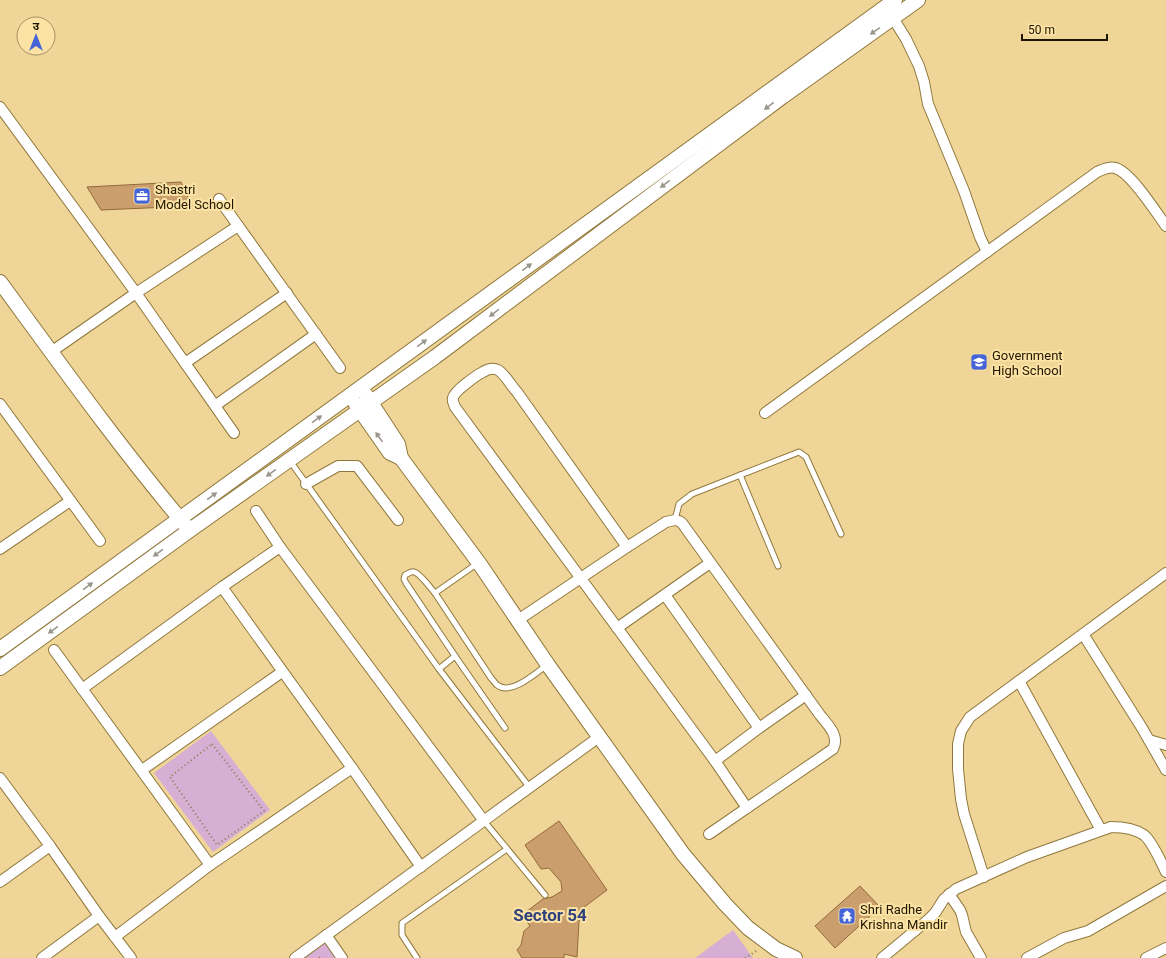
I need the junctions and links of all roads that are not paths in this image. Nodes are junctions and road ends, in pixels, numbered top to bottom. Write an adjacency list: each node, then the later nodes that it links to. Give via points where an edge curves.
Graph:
1 (895, 0): 16 (main road, one-way to 1)
2 (918, 0): 3 (main road)
3 (893, 18): 8 (street, via 919,66 928,104); 19 (main road, one-way to 19, via 782,97)
4 (0, 107): 10 (street)
5 (219, 199): 6 (street)
6 (238, 226): 10 (street); 11 (street)
7 (1166, 226): 8 (street, via 1129,176 1114,167 1087,178)
8 (987, 252): 20 (street)
9 (0, 282): 13 (main road)
10 (136, 292): 13 (street); 14 (street)
11 (287, 293): 12 (street); 14 (street)
12 (316, 334): 15 (street); 18 (street)
13 (51, 352): 27 (main road)
14 (185, 363): 18 (street)
15 (340, 368)
16 (356, 391): 19 (main road); 27 (main road, one-way to 16)
17 (0, 404): 25 (street)
18 (216, 405): 21 (street)
19 (366, 406): 22 (main road); 36 (main road, via 398,444 401,458)
20 (765, 414)
21 (234, 433)
22 (289, 460): 24 (lane); 30 (main road, one-way to 30)
23 (740, 476): 29 (lane, via 692,494 679,504); 31 (lane, via 799,452 806,457); 38 (lane)
24 (306, 484): 28 (street, via 338,466 357,466); 52 (lane)
25 (70, 501): 32 (street); 35 (street)
26 (256, 511): 33 (street)
27 (180, 519): 30 (main road); 47 (main road, one-way to 27)
28 (398, 520)
29 (675, 520): 34 (street, via 666,522); 37 (street, via 682,523)
30 (190, 530): 51 (main road, one-way to 51)
31 (841, 534)
32 (100, 541)
33 (280, 547): 41 (street); 69 (street)
34 (627, 547): 40 (street); 40 (street, via 502,373 492,369 483,371 455,393 452,399 455,407)
35 (0, 549)
36 (479, 563): 42 (lane); 44 (main road)
37 (710, 563): 43 (street); 56 (street)
38 (778, 566)
39 (1166, 573): 46 (street)
40 (580, 579): 44 (street); 45 (street)
41 (222, 587): 53 (street); 55 (street)
42 (435, 593): 49 (lane, via 418,574 411,572 405,575 406,583); 50 (lane, via 498,686 516,686)
43 (665, 595): 45 (street); 58 (street)
44 (518, 620): 50 (main road)
45 (617, 628): 62 (street)
46 (1082, 634): 54 (street); 60 (street)
47 (0, 649)
48 (54, 650): 55 (street)
49 (455, 656): 52 (lane); 57 (lane)
50 (548, 665): 59 (main road)
51 (0, 668)
52 (439, 669): 67 (lane)
53 (282, 672): 63 (street); 64 (street)
54 (1019, 681): 70 (street); 77 (street, via 970,717 961,731 958,744 961,799)
55 (82, 689): 64 (street)
56 (806, 695): 58 (street); 68 (street, via 835,738 833,749)
57 (505, 728)
58 (759, 728): 62 (street)
59 (599, 737): 67 (street); 91 (main road, via 683,854 725,904 748,928 776,949)
60 (1149, 740): 61 (street); 65 (street)
61 (1166, 745)
62 (715, 761): 68 (street)
63 (352, 768): 74 (street); 75 (street)
64 (142, 770): 74 (street)
65 (1166, 770)
66 (0, 778): 72 (street)
67 (530, 788): 69 (street)
68 (747, 808): 71 (street)
69 (484, 821): 73 (lane); 75 (street)
70 (1101, 830): 76 (street, via 1111,826 1123,827 1144,835); 77 (street, via 1027,857)
71 (709, 834)
72 (50, 846): 78 (street); 82 (street)
73 (507, 849): 81 (lane); 90 (lane, via 402,923 402,935)
74 (210, 865): 84 (street)
75 (421, 867): 83 (street)
76 (1166, 872)
77 (984, 877): 80 (street)
78 (0, 882)
79 (1166, 886): 94 (street, via 1088,931 1064,938)
80 (950, 894): 92 (street, via 935,914); 93 (street, via 960,910 966,932)
81 (545, 895)
82 (99, 916): 84 (street); 86 (street)
83 (326, 935): 88 (street); 89 (street)
84 (115, 937): 87 (street)
85 (1166, 948): 95 (street)
86 (42, 958)
87 (131, 958)
88 (295, 958)
89 (342, 958)
90 (418, 958)
91 (795, 958)
92 (882, 958)
93 (981, 958)
94 (1027, 958)
95 (1146, 958)

